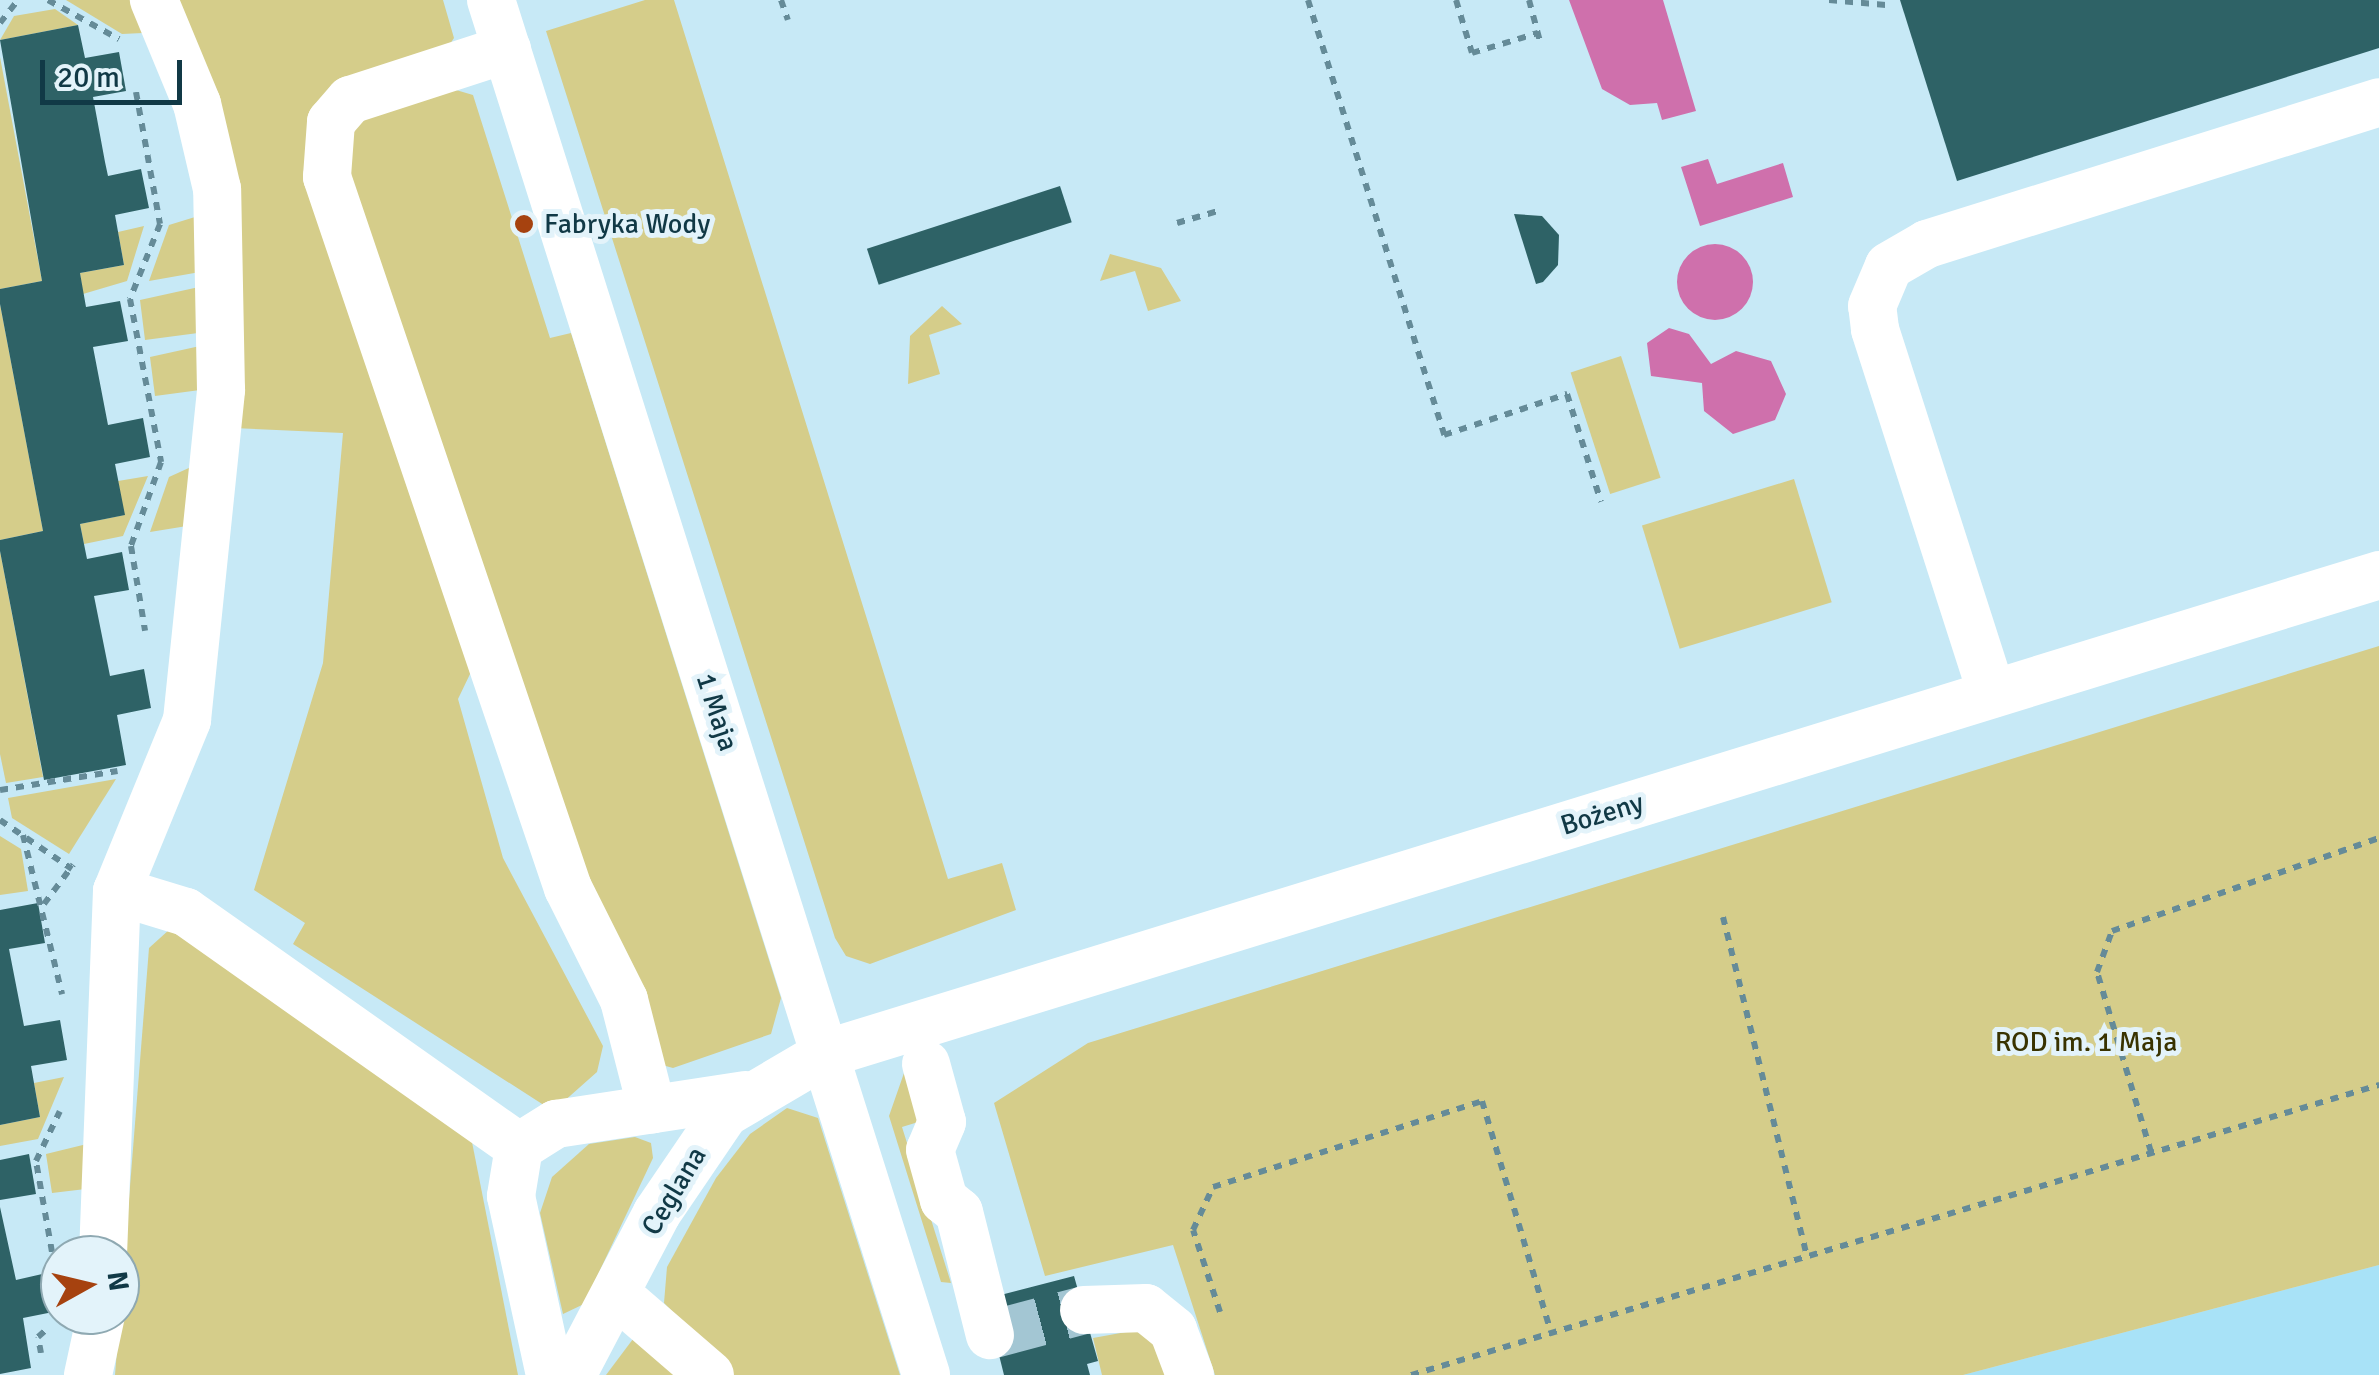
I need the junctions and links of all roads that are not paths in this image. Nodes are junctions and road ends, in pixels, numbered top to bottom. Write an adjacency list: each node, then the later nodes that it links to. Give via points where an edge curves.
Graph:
1 (154, 0): 7 (street, via 198,104 217,188 222,390 187,720)
2 (491, 0): 3 (street, 1 Maja)
3 (507, 50): 8 (street, 1 Maja); 11 (street, via 350,100 331,122 327,177 568,888 624,1000)
4 (2379, 102): 6 (street, via 1927,244 1884,275 1875,329)
5 (2379, 575): 6 (street, Bożeny)
6 (1992, 694): 8 (street, Bożeny)
7 (117, 891): 12 (street, via 186,912); 13 (street)
8 (825, 1054): 10 (street, Ceglana); 17 (street, 1 Maja)
9 (926, 1064): 17 (street, via 942,1122 930,1150 944,1200 959,1212 992,1335)
10 (746, 1095): 11 (street); 14 (street, Ceglana, via 680,1175)
11 (652, 1109): 12 (street, via 556,1124)
12 (520, 1148): 19 (street, via 511,1196)
13 (104, 1235)
14 (616, 1294): 20 (street, Ceglana); 21 (street)
15 (1084, 1310): 22 (street, via 1146,1308 1173,1330)
16 (97, 1335): 18 (street)
17 (923, 1364)
18 (88, 1375)
19 (550, 1375)
20 (572, 1375)
21 (710, 1375)
22 (1190, 1375)

